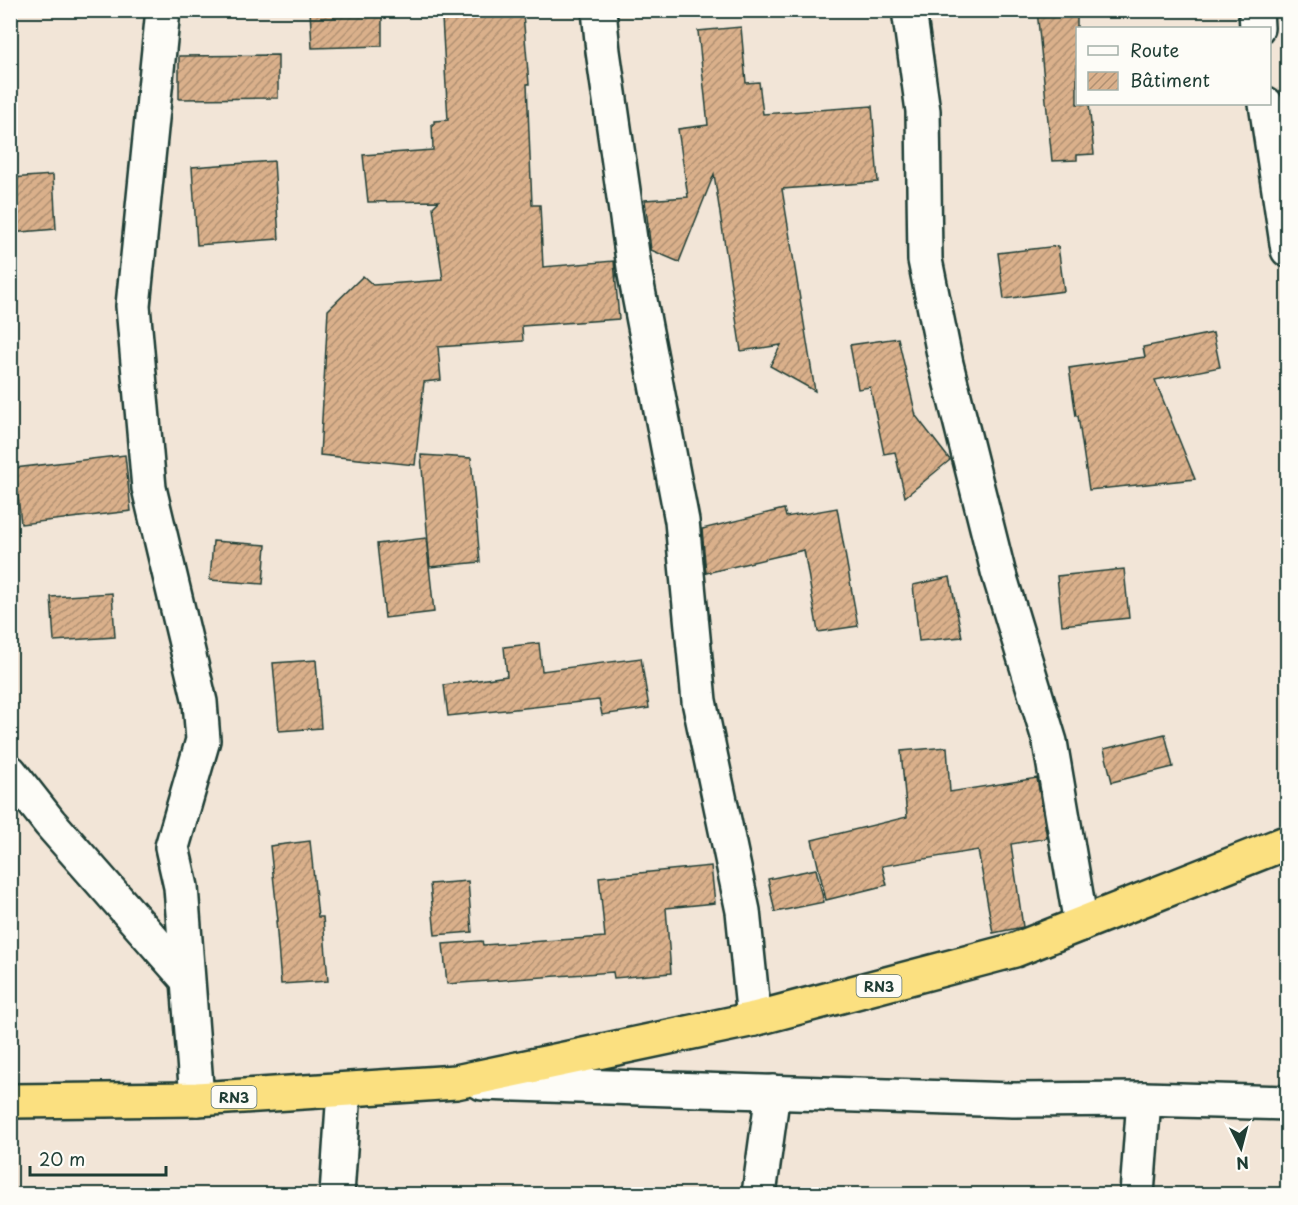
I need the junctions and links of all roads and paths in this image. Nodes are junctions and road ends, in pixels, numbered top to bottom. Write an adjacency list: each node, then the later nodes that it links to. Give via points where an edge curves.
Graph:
1 (163, 10): 11 (street, via 133,306 149,488 201,702 203,740 172,847 181,887)
2 (599, 10): 12 (street, via 635,274 682,521 699,701 743,911)
3 (909, 10): 10 (street, via 923,111 925,260 946,364 998,571 1050,742)
4 (1256, 10): 5 (street)
5 (1257, 27)
6 (1266, 105): 7 (street)
7 (1287, 250)
8 (10, 772): 11 (street)
9 (1287, 842): 10 (highway, RN3)
10 (1081, 924): 12 (highway, RN3, via 1015,950)
11 (187, 979): 16 (street)
12 (754, 1019): 13 (highway, RN3)
13 (456, 1082): 14 (highway, RN3); 15 (street)
14 (344, 1091): 16 (highway, RN3); 20 (street)
15 (774, 1092): 17 (street, via 1013,1100); 21 (street)
16 (197, 1099): 18 (highway, RN3)
17 (1144, 1099): 19 (street); 22 (street)
18 (10, 1101)
19 (1287, 1103)
20 (337, 1194)
21 (759, 1194)
22 (1137, 1194)

